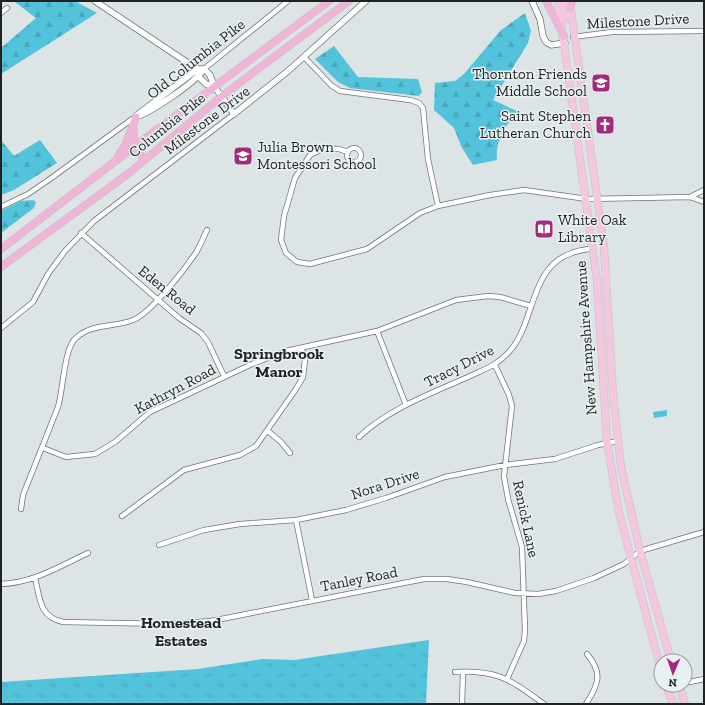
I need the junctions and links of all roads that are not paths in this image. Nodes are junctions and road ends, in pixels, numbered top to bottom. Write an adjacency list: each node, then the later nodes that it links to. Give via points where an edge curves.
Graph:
1 (95, 1): 18 (street)
2 (288, 1): 18 (street, Old Columbia Pike)
3 (329, 1): 20 (highway, Columbia Pike)
4 (349, 1): 21 (highway, Columbia Pike)
5 (366, 1): 16 (street, Milestone Drive)
6 (532, 1): 15 (street, via 546,42 551,45)
7 (546, 1): 15 (highway)
8 (558, 1): 15 (main road, New Hampshire Avenue)
9 (564, 1): 14 (main road, via 568,35)
10 (570, 4): 14 (main road, New Hampshire Avenue)
11 (7, 8): 12 (street)
12 (1, 13)
13 (704, 31): 14 (street, Milestone Drive, via 612,32)
14 (573, 37): 17 (main road, New Hampshire Avenue)
15 (565, 39): 17 (main road, via 574,66); 31 (main road, New Hampshire Avenue)
16 (304, 57): 22 (street, Milestone Drive); 34 (street, via 340,91 419,103 423,108 428,159)
17 (578, 68): 32 (main road, New Hampshire Avenue)
18 (201, 69): 19 (street, Old Columbia Pike); 20 (street, via 214,80); 23 (street, Old Columbia Pike)
19 (198, 76): 20 (street, via 206,84); 23 (street, Old Columbia Pike, via 146,114)
20 (214, 86): 21 (street); 25 (highway, Columbia Pike)
21 (222, 96): 22 (street); 27 (highway, Columbia Pike)
22 (234, 114): 37 (street, Milestone Drive)
23 (136, 116): 24 (highway); 35 (street, Old Columbia Pike, via 28,194)
24 (134, 124): 25 (highway); 28 (highway)
25 (135, 146): 27 (highway); 28 (highway, Columbia Pike)
26 (348, 152): 34 (street, via 324,148 310,155 295,178 284,216 281,240 286,253 297,262 310,264 367,249 420,212)
27 (144, 160): 40 (highway, Columbia Pike)
28 (114, 163): 39 (highway, Columbia Pike)
29 (704, 190): 30 (street)
30 (690, 197): 32 (street); 33 (street)
31 (587, 199): 32 (street); 34 (street, via 524,190); 38 (main road, New Hampshire Avenue)
32 (598, 199): 43 (main road, New Hampshire Avenue)
33 (704, 202)
34 (438, 206)
35 (1, 208)
36 (207, 230): 41 (street, via 187,266)
37 (81, 233): 41 (street, Eden Road); 45 (street, Milestone Drive, via 48,274 33,302)
38 (592, 248): 42 (street, Tracy Drive, via 571,253 550,266); 44 (main road, New Hampshire Avenue)
39 (1, 249)
40 (1, 267)
41 (157, 300): 49 (street, Eden Road, via 201,333); 55 (street, via 144,314 134,320 91,328 73,341 66,358 62,393)
42 (531, 306): 46 (street, Kathryn Road, via 500,297 472,296); 48 (street, Tracy Drive, via 515,345)
43 (610, 315): 44 (main road); 53 (main road, New Hampshire Avenue)
44 (599, 316): 54 (main road, New Hampshire Avenue)
45 (1, 328)
46 (376, 331): 47 (street, Kathryn Road); 50 (street)
47 (302, 348): 49 (street, Kathryn Road, via 271,356); 51 (street, via 305,360 303,377)
48 (494, 365): 50 (street, Tracy Drive); 57 (street, Renick Lane, via 512,406)
49 (224, 376): 55 (street, Kathryn Road, via 150,412 115,442 95,454 66,457)
50 (406, 405): 52 (street, Tracy Drive, via 377,421)
51 (268, 431): 56 (street); 59 (street, via 249,451 184,470)
52 (359, 437)
53 (618, 441): 54 (street, Nora Drive); 63 (main road, New Hampshire Avenue)
54 (607, 442): 57 (street, Nora Drive, via 555,459); 65 (main road, New Hampshire Avenue, via 615,494)
55 (43, 448): 58 (street, via 23,495)
56 (290, 453)
57 (505, 465): 60 (street, Nora Drive, via 445,477 353,508); 68 (street, Renick Lane, via 508,499 522,547)
58 (21, 509)
59 (122, 516)
60 (296, 520): 62 (street, Nora Drive, via 240,524 204,530); 69 (street)
61 (704, 532): 63 (street, Tanley Road)
62 (159, 545)
63 (640, 551): 65 (street, Tanley Road); 71 (main road, New Hampshire Avenue)
64 (88, 553): 66 (street)
65 (631, 558): 68 (street, Tanley Road, via 624,564 572,587); 70 (main road, New Hampshire Avenue)
66 (35, 578): 67 (street); 69 (street, Tanley Road, via 47,616 63,622 211,621)
67 (1, 584)
68 (524, 594): 69 (street, Tanley Road, via 447,579 424,580); 75 (street, Renick Lane, via 524,641)
69 (312, 600)
70 (656, 653)
71 (669, 653)
72 (587, 654): 82 (street, via 598,673 598,682)
73 (455, 672): 74 (street)
74 (464, 672): 75 (street, via 486,672); 80 (street)
75 (507, 679): 81 (street)
76 (704, 679): 77 (street)
77 (693, 681)
78 (669, 693): 83 (main road)
79 (682, 693): 84 (main road)
80 (462, 704)
81 (544, 704)
82 (586, 704)
83 (673, 704)
84 (685, 704)

